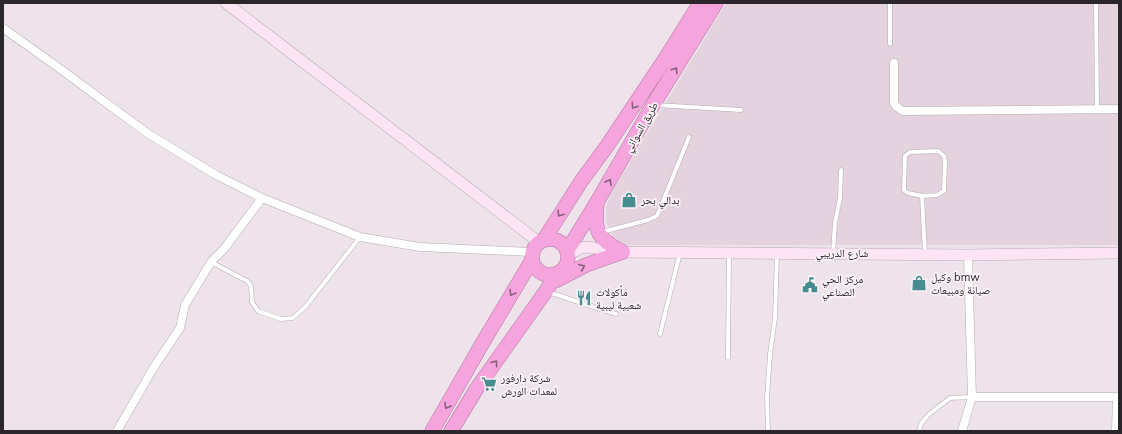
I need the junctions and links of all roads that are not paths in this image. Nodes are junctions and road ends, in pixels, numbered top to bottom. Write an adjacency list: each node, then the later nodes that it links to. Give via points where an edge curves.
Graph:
1 (226, 3): 20 (street)
2 (700, 3): 20 (highway, طريق السواني, one-way to 20)
3 (716, 3): 9 (highway, طريق السواني, one-way to 3)
4 (890, 3): 7 (lane)
5 (1096, 3): 10 (lane)
6 (3, 28): 16 (street, via 146,133 216,175)
7 (890, 44)
8 (894, 63): 10 (street, via 894,103 903,110)
9 (653, 105): 12 (lane); 17 (highway, طريق السواني, one-way to 9)
10 (1097, 109): 11 (street)
11 (1119, 109)
12 (741, 110)
13 (689, 138): 18 (lane, via 657,216)
14 (841, 170): 26 (lane)
15 (922, 196): 15 (lane, via 904,190 905,156 910,152 938,152 945,160 944,191 938,195); 28 (lane)
16 (262, 198): 19 (street); 30 (street, via 224,249)
17 (597, 202): 18 (highway); 23 (highway, طريق السواني)
18 (598, 233): 21 (highway, via 608,244)
19 (360, 237): 20 (street, via 420,247); 30 (lane, via 306,306 293,318 281,319 258,311 252,302 251,286 247,281)
20 (537, 249): 23 (highway, via 547,239 555,240 562,244); 31 (highway, via 535,267 549,275); 39 (highway, طريق السواني, one-way to 39)
21 (623, 252): 22 (street, شارع الدريبي); 23 (street, شارع الدريبي, via 587,247); 32 (highway, one-way to 21, via 560,278 586,265)
22 (680, 252): 24 (street, شارع الدريبي); 34 (lane)
23 (567, 253): 31 (highway, via 565,266)
24 (729, 253): 25 (street, شارع الدريبي); 35 (lane)
25 (777, 253): 26 (street, شارع الدريبي); 41 (lane, via 775,318 767,398)
26 (833, 253): 28 (street, شارع الدريبي)
27 (1119, 253): 29 (street, شارع الدريبي)
28 (925, 254): 29 (street, شارع الدريبي)
29 (968, 255): 36 (street)
30 (211, 262): 38 (street, via 185,305 180,328)
31 (557, 273): 32 (highway)
32 (547, 289): 33 (lane); 40 (highway, one-way to 32, via 477,388)
33 (616, 314)
34 (660, 334)
35 (728, 358)
36 (972, 397): 37 (street); 42 (lane, via 950,398 928,415); 43 (street)
37 (1118, 397): 44 (street)
38 (117, 431)
39 (432, 431)
40 (452, 431)
41 (768, 431)
42 (919, 431)
43 (962, 431)
44 (1116, 431)

